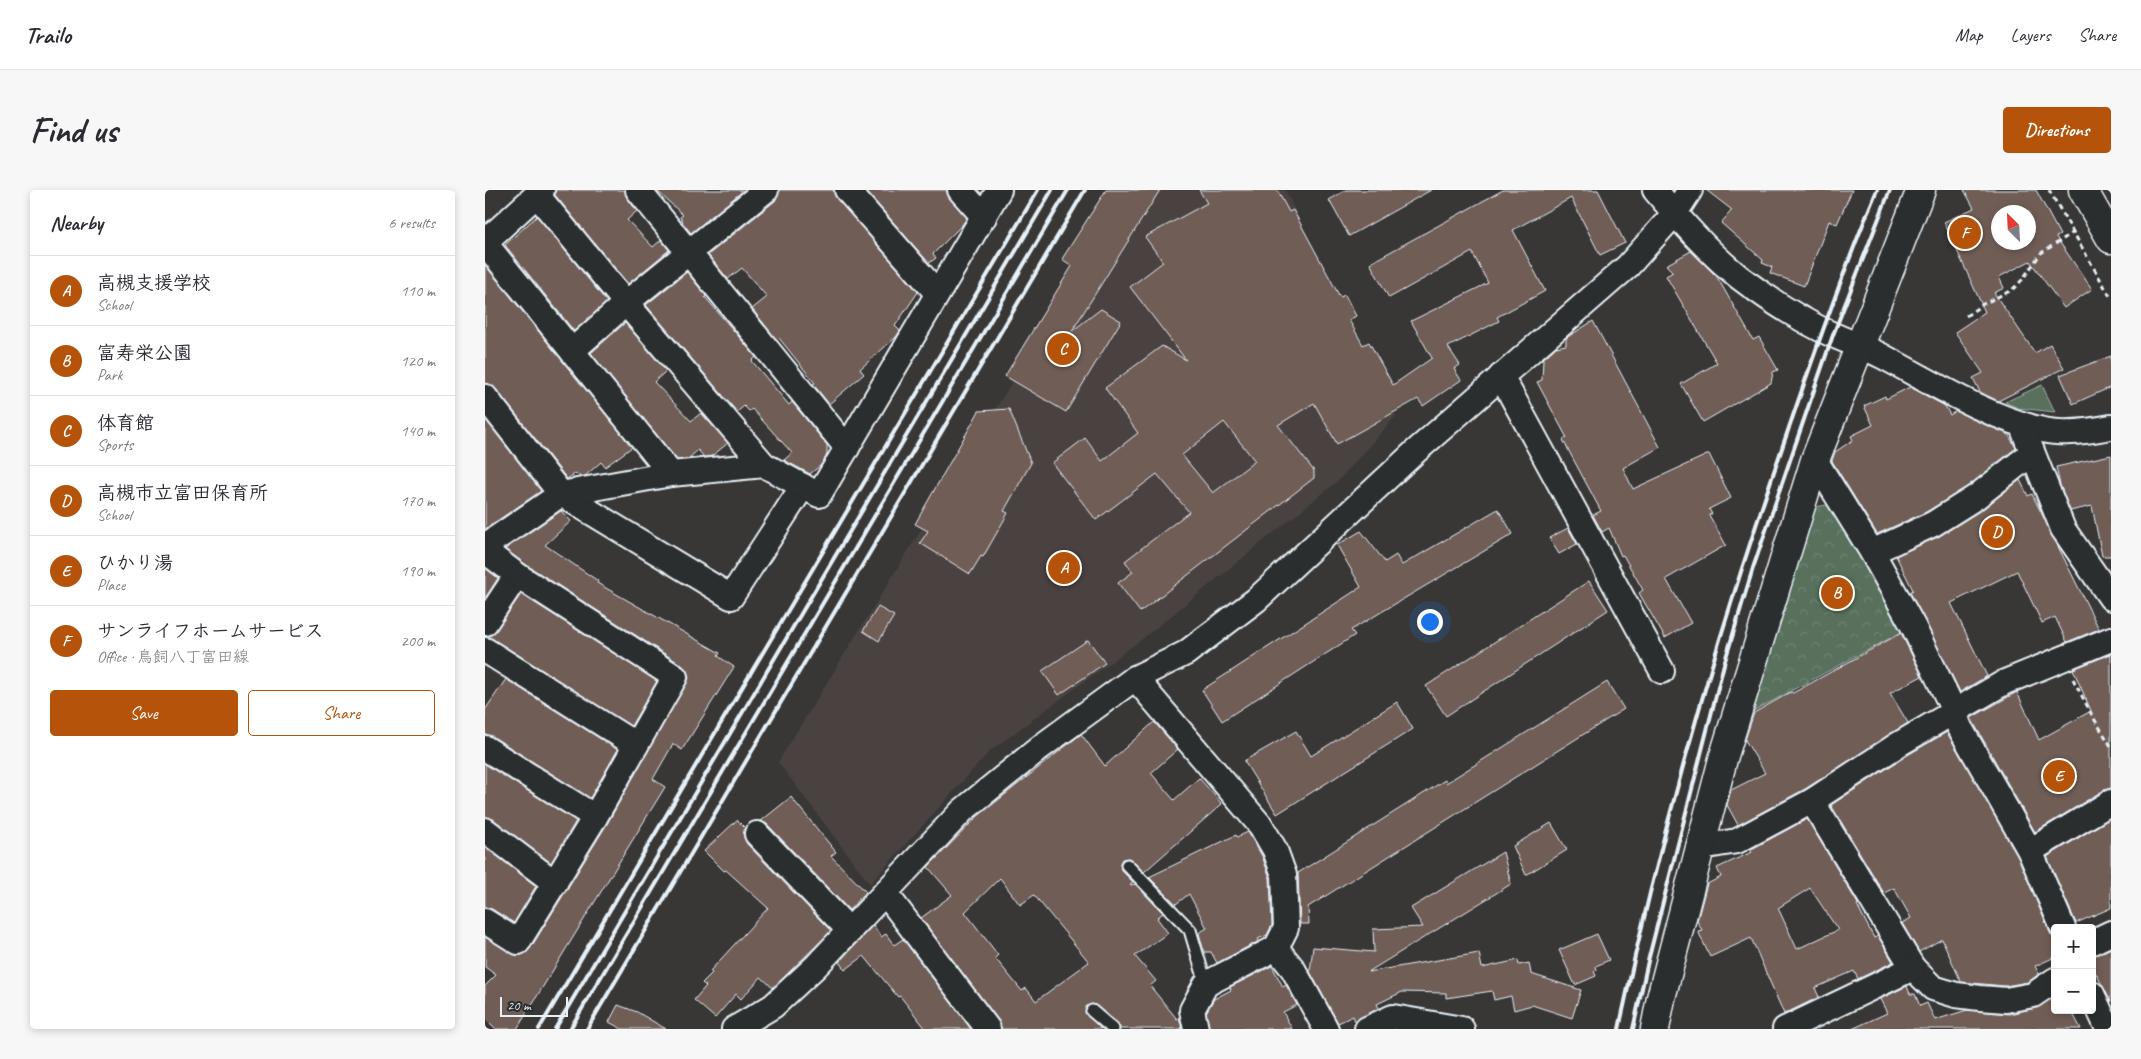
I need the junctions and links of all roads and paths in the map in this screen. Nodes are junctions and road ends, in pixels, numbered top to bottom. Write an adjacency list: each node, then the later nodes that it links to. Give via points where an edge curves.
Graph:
1 (638, 190): 17 (street)
2 (767, 190): 17 (street)
3 (847, 190): 18 (street)
4 (960, 190): 13 (street)
5 (999, 190): 13 (street)
6 (1655, 190): 12 (street)
7 (1690, 190): 12 (street)
8 (1921, 190): 22 (street)
9 (2049, 190): 14 (path)
10 (2083, 190): 15 (street)
11 (540, 192): 16 (street); 20 (street)
12 (1675, 213): 22 (street, via 1740,277 1793,313); 24 (street, via 1628,266)
13 (984, 217): 18 (street)
14 (2074, 232): 19 (path); 21 (path, via 2041,253 2012,290)
15 (2111, 240)
16 (485, 242): 23 (street)
17 (689, 252): 20 (street); 28 (street)
18 (937, 293): 28 (street)
19 (2111, 298)
20 (626, 303): 23 (street); 31 (street)
21 (1966, 316)
22 (1860, 345): 26 (street, via 1988,411); 30 (street)
23 (572, 351): 32 (street)
24 (1501, 376): 44 (street); 45 (street, via 1416,450 1256,600 1186,653)
25 (485, 397): 34 (street)
26 (2021, 424): 27 (street, via 2045,430 2088,432); 29 (street)
27 (2111, 427)
28 (847, 448): 33 (street, via 819,494)
29 (2032, 453): 37 (street, via 1941,520); 39 (street, via 2063,529)
30 (1815, 460): 37 (street); 55 (street, via 1726,750)
31 (764, 465): 32 (street); 33 (street)
32 (671, 474): 34 (street)
33 (803, 486): 34 (street, via 731,598)
34 (561, 494): 35 (street)
35 (485, 546)
36 (485, 551): 38 (street)
37 (1872, 552): 46 (street, via 1913,626)
38 (517, 575): 40 (street); 47 (street, via 675,678)
39 (2111, 598)
40 (485, 623)
41 (2111, 639): 43 (street)
42 (485, 650): 47 (street)
43 (2060, 659): 46 (street, via 2005,682); 48 (path)
44 (1661, 671)
45 (1135, 678): 59 (street, via 962,810); 65 (street, via 1261,826 1275,850 1284,875 1286,928)
46 (1955, 713): 50 (street, via 1899,744); 56 (street, via 1959,726)
47 (636, 745): 52 (street)
48 (2111, 746)
49 (485, 748): 52 (street)
50 (1812, 801): 55 (street, via 1737,841); 66 (street)
51 (2111, 802): 56 (street)
52 (595, 817): 58 (street)
53 (485, 830): 58 (street)
54 (757, 834): 62 (street)
55 (1701, 847): 78 (street)
56 (2030, 851): 61 (street)
57 (1127, 865): 68 (lane, via 1190,930)
58 (555, 882): 60 (street, via 518,942)
59 (886, 894): 62 (street); 72 (street)
60 (485, 921)
61 (2061, 924)
62 (850, 931): 71 (street, via 773,1006)
63 (2111, 933): 64 (street)
64 (2096, 940)
65 (1276, 948): 68 (street); 75 (street, via 1293,969)
66 (1913, 968): 67 (street, via 1933,988 1980,998 2006,1000 2033,995); 79 (street)
67 (2051, 983)
68 (1206, 984): 74 (street, via 1192,1010)
69 (2096, 1003): 80 (street)
70 (1092, 1011): 73 (lane)
71 (734, 1029)
72 (988, 1029)
73 (1113, 1029)
74 (1197, 1029)
75 (1326, 1029)
76 (1367, 1029): 77 (street, via 1393,1016)
77 (1462, 1029)
78 (1655, 1029)
79 (1785, 1029)
80 (2107, 1029)

